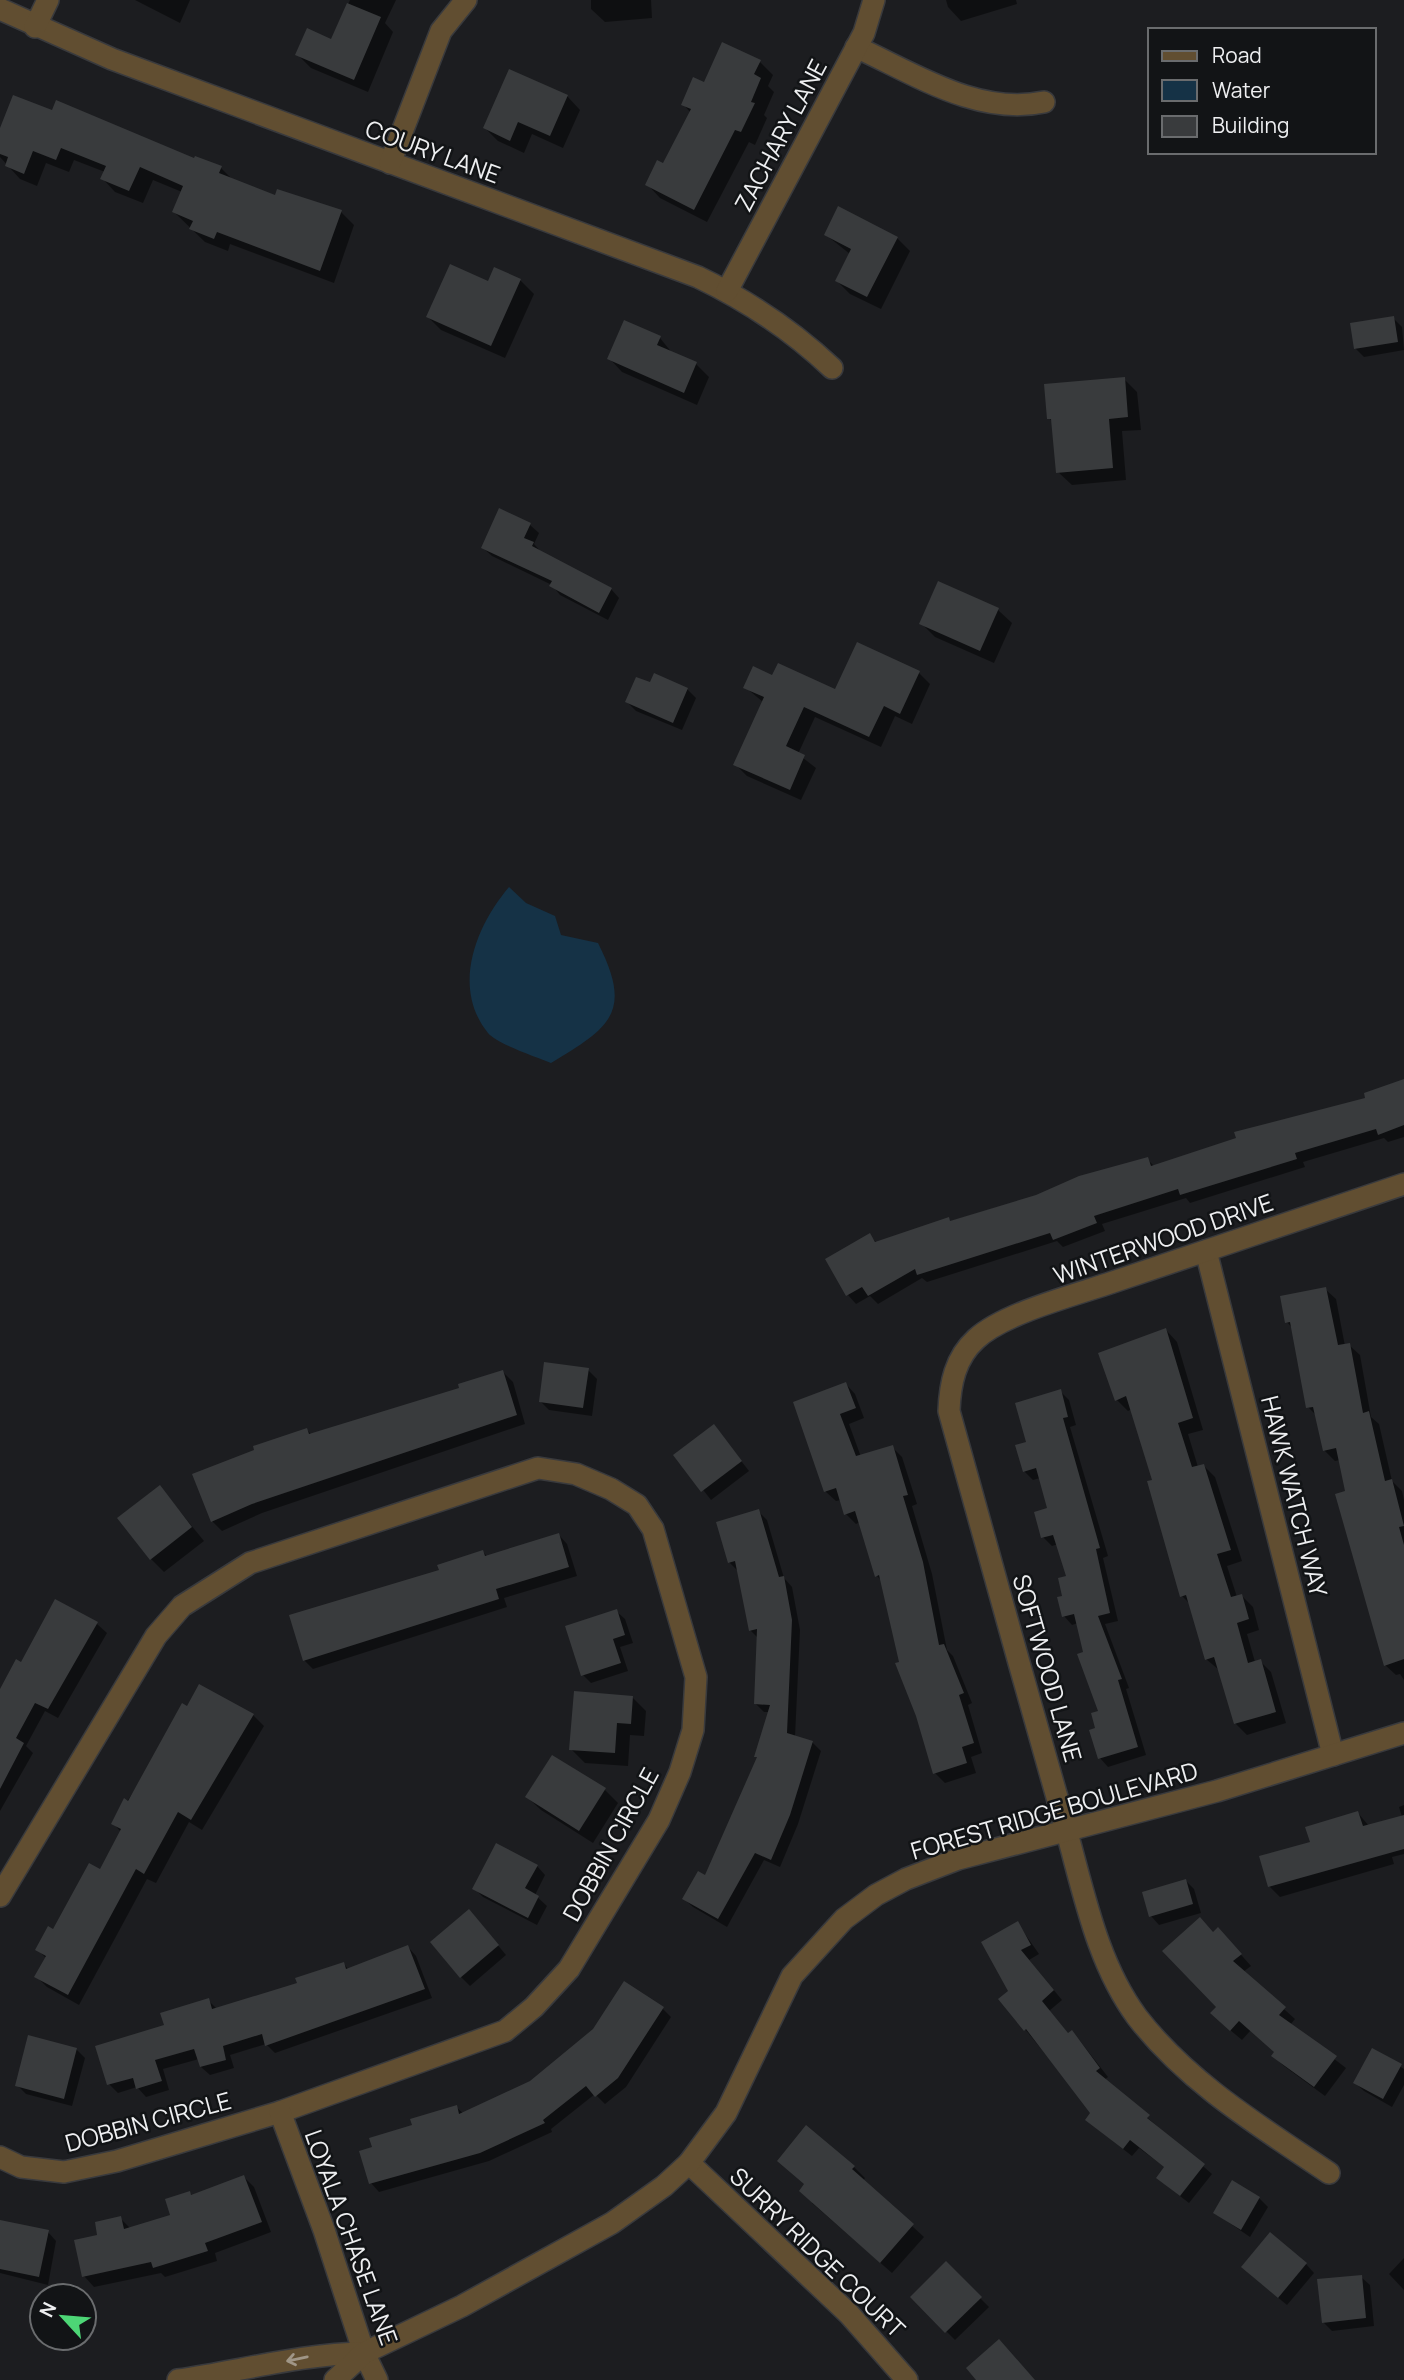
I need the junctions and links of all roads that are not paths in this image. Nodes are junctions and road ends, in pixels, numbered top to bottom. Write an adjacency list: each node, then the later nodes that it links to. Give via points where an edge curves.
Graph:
1 (48, 0): 5 (street)
2 (466, 0): 8 (street, via 441,31)
3 (874, 0): 6 (street, ZACHARY LANE)
4 (0, 9): 5 (street, COURY LANE)
5 (35, 27): 8 (street, COURY LANE)
6 (856, 47): 7 (street, via 960,95 1021,107); 9 (street, ZACHARY LANE)
7 (1044, 102)
8 (390, 163): 9 (street, COURY LANE)
9 (727, 291): 10 (street, COURY LANE, via 767,314)
10 (832, 368)
11 (1404, 1184): 12 (street, WINTERWOOD DRIVE)
12 (1206, 1251): 13 (street, WINTERWOOD DRIVE, via 990,1327 974,1340); 15 (street, HAWK WATCH WAY)
13 (956, 1368): 16 (street, SOFTWOOD LANE, via 949,1411)
14 (1404, 1733): 15 (street, FOREST RIDGE BOULEVARD)
15 (1333, 1755): 16 (street, FOREST RIDGE BOULEVARD)
16 (1067, 1832): 20 (street, FOREST RIDGE BOULEVARD, via 958,1859 906,1879 844,1919 792,1976 726,2113); 21 (street, SOFTWOOD LANE, via 1096,1934 1136,2015 1168,2054 1203,2084)
17 (0, 1896): 18 (street, DOBBIN CIRCLE, via 156,1636 182,1606 209,1586 250,1563 538,1468 576,1474 637,1505 653,1528 696,1677 693,1730 659,1820 569,1969 505,2031)
18 (280, 2112): 19 (street, DOBBIN CIRCLE, via 117,2161 64,2172 21,2167); 22 (street, LOYALA CHASE LANE)
19 (0, 2157)
20 (689, 2163): 22 (street, FOREST RIDGE BOULEVARD, via 612,2223); 26 (street, SURRY RIDGE COURT, via 849,2314)
21 (1329, 2173)
22 (364, 2353): 23 (street, FOREST RIDGE BOULEVARD, one-way to 23, via 320,2354); 24 (street, FOREST RIDGE BOULEVARD); 25 (street, LOYALA CHASE LANE)
23 (178, 2380)
24 (335, 2380)
25 (377, 2380)
26 (907, 2380)

